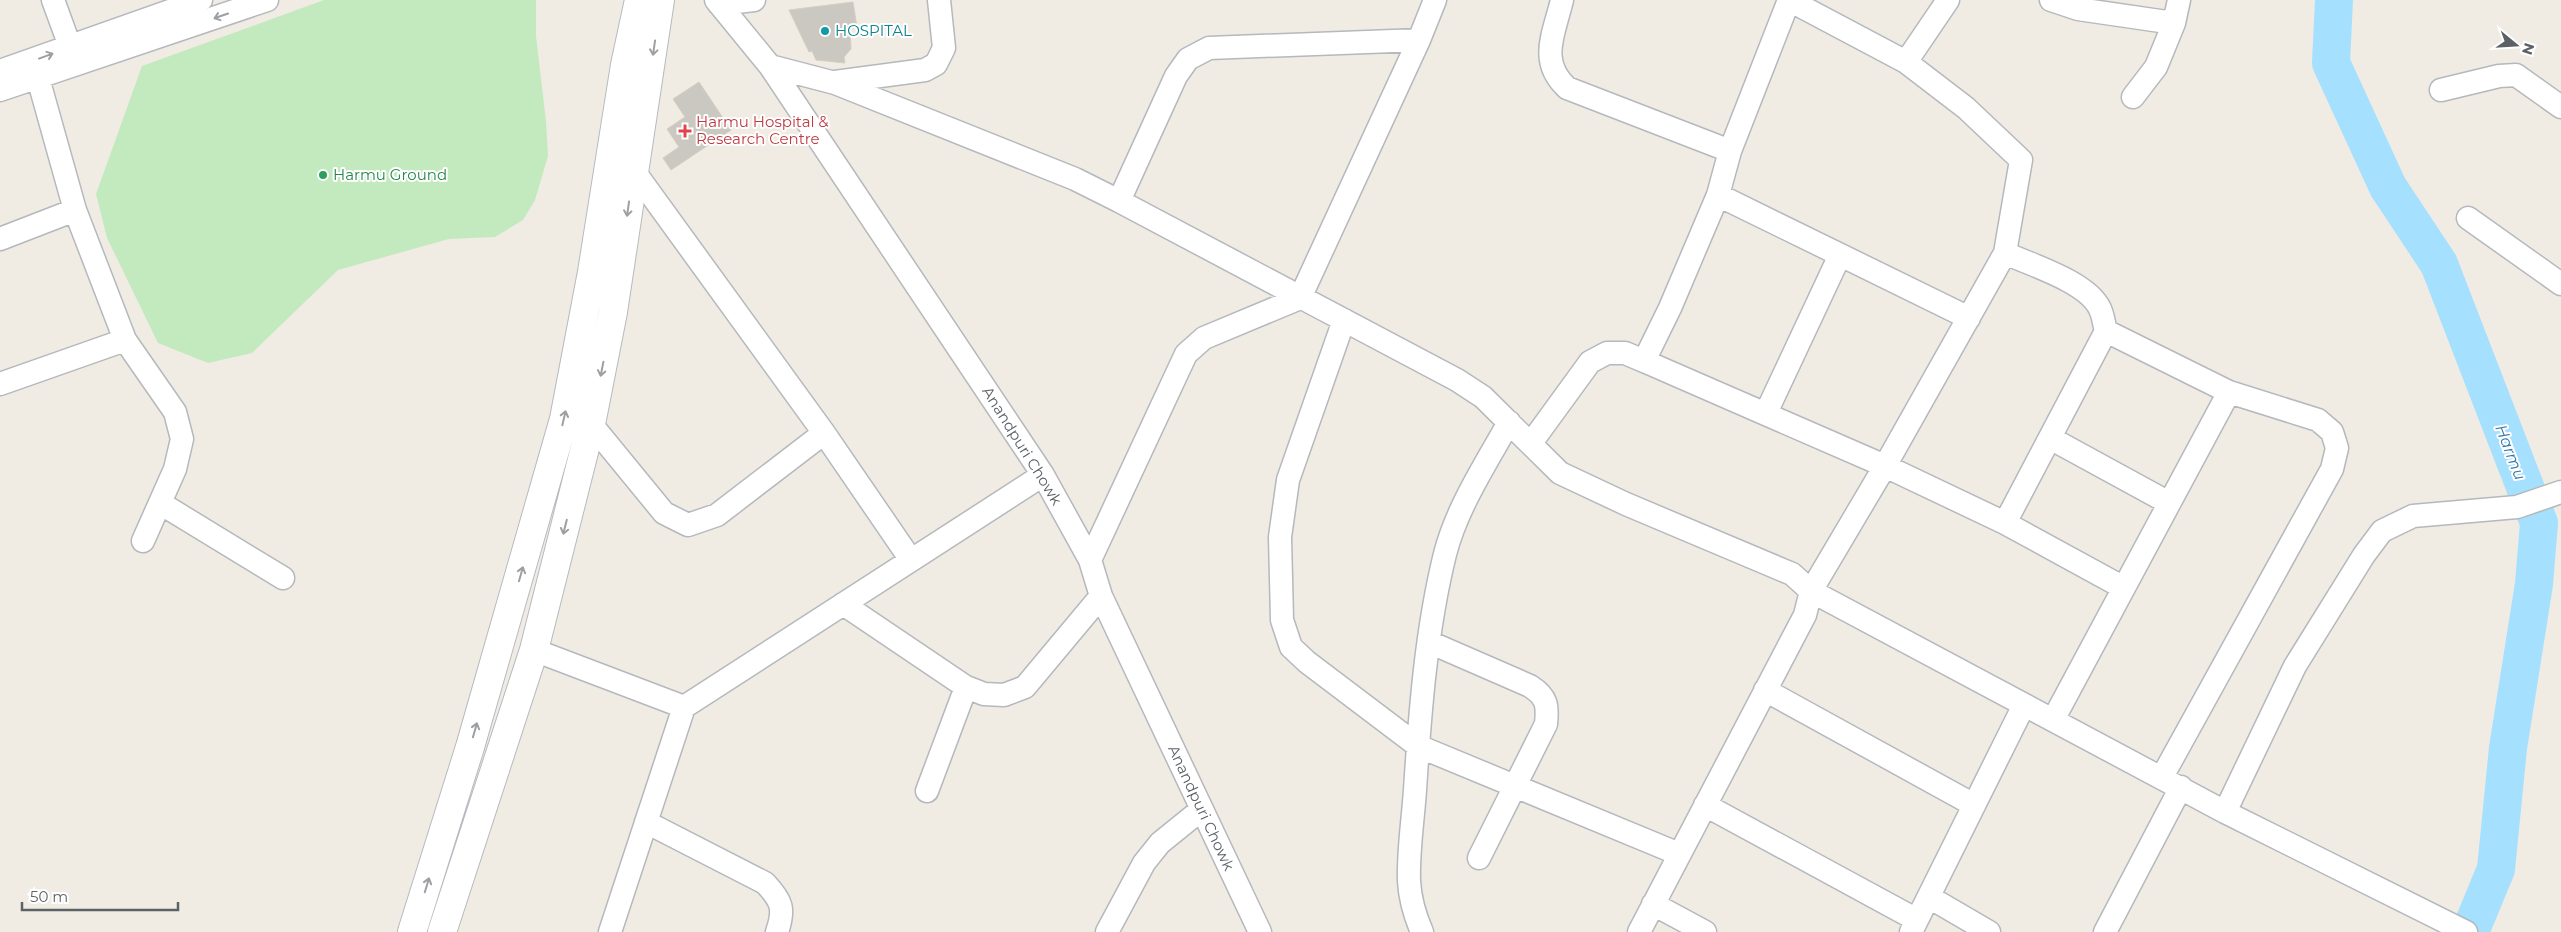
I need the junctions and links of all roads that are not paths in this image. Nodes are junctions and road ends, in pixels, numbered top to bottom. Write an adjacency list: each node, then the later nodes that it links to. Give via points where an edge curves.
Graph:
1 (53, 0): 16 (street)
2 (201, 0): 16 (street)
3 (267, 0): 16 (street, one-way to 16)
4 (639, 0): 85 (main road, one-way to 4, via 473,738 564,419)
5 (660, 0): 27 (main road, one-way to 27)
6 (754, 0): 13 (street)
7 (939, 0): 21 (street, via 944,48 936,64 925,70)
8 (1435, 0): 15 (street)
9 (1562, 0): 26 (street, via 1549,57 1556,78 1567,88)
10 (1948, 0): 17 (street)
11 (2051, 0): 14 (street, via 2078,9)
12 (2179, 0): 14 (street)
13 (718, 2): 18 (street, Anandpuri Chowk)
14 (2174, 23): 24 (street, via 2156,67)
15 (1419, 40): 29 (street, via 1209,48 1188,59 1176,76); 36 (street)
16 (74, 56): 19 (street, one-way to 16); 20 (street)
17 (1906, 62): 26 (street, via 1789,0); 33 (street, via 1966,108 2021,160)
18 (770, 66): 21 (street); 51 (street, Anandpuri Chowk)
19 (0, 71)
20 (38, 78): 22 (street); 30 (street)
21 (835, 82): 29 (street, via 1075,179)
22 (0, 90)
23 (2441, 90): 25 (street, via 2516,75)
24 (2133, 97)
25 (2561, 107)
26 (1730, 151): 28 (street)
27 (634, 171): 46 (main road, one-way to 46, via 613,312); 47 (street)
28 (1718, 195): 34 (street); 41 (street)
29 (1119, 201): 36 (street)
30 (75, 210): 32 (street); 40 (street)
31 (2468, 218): 35 (street)
32 (0, 239)
33 (2005, 253): 37 (street); 39 (street, via 2088,294 2100,308)
34 (1840, 255): 37 (street); 44 (street)
35 (2561, 284)
36 (1300, 298): 38 (street); 58 (street, via 1204,338 1186,354)
37 (1969, 318): 50 (street)
38 (1344, 320): 45 (street, via 1457,380 1483,397); 71 (street, via 1288,480 1280,537 1282,620 1292,647 1307,662)
39 (2106, 331): 43 (street); 48 (street)
40 (125, 340): 42 (street); 53 (street, via 175,412 182,439 176,469)
41 (1644, 361): 44 (street); 49 (street, via 1625,353 1607,354 1590,362)
42 (0, 384)
43 (2229, 392): 54 (street); 72 (street, via 2318,420 2332,432 2337,448 2332,469)
44 (1766, 413): 50 (street)
45 (1509, 422): 49 (street); 64 (street, via 1471,491 1446,553)
46 (591, 424): 47 (street, via 664,513 688,525 716,515); 65 (main road, one-way to 65)
47 (824, 433): 57 (street)
48 (2050, 438): 54 (street); 55 (street)
49 (1531, 443): 61 (street, via 1560,473 1617,501 1792,574)
50 (1886, 466): 55 (street); 61 (street)
51 (1043, 475): 57 (street); 58 (street, Anandpuri Chowk)
52 (2561, 492): 78 (street, via 2517,507 2414,516 2382,531 2295,666)
53 (160, 503): 56 (street); 59 (street)
54 (2169, 503): 60 (street)
55 (2005, 523): 60 (street)
56 (143, 541)
57 (911, 560): 63 (street)
58 (1090, 560): 62 (street, Anandpuri Chowk)
59 (283, 578)
60 (2124, 588): 70 (street)
61 (1811, 591): 67 (street, via 1805,615); 68 (street)
62 (1101, 596): 66 (street, via 1025,687 1004,695 984,694); 77 (street, Anandpuri Chowk)
63 (843, 604): 66 (street); 69 (street)
64 (1429, 642): 71 (street); 73 (street, via 1530,686 1543,695 1548,707 1546,724)
65 (534, 650): 69 (street); 86 (main road)
66 (966, 687): 74 (street)
67 (1766, 690): 75 (street); 76 (street)
68 (2024, 705): 70 (street); 76 (street)
69 (684, 707): 79 (street)
70 (2053, 720): 72 (street)
71 (1418, 746): 73 (street); 91 (street, via 1409,880 1414,914)
72 (2172, 782): 78 (street); 95 (street)
73 (1514, 787): 80 (street); 81 (street)
74 (927, 791)
75 (1705, 805): 80 (street); 84 (street)
76 (1974, 805): 82 (street)
77 (1202, 809): 89 (street, via 1160,843 1144,863); 90 (street, Anandpuri Chowk)
78 (2224, 812): 96 (street)
79 (646, 822): 87 (street); 88 (street, via 765,883 779,898 782,916)
80 (1679, 854): 83 (street)
81 (1479, 858)
82 (1929, 896): 84 (street); 94 (street)
83 (1653, 904): 92 (street); 93 (street)
84 (1914, 926)
85 (412, 932)
86 (442, 932)
87 (610, 932)
88 (777, 932)
89 (1108, 932)
90 (1260, 932)
91 (1422, 932)
92 (1639, 932)
93 (1705, 932)
94 (1988, 932)
95 (2106, 932)
96 (2466, 932)

